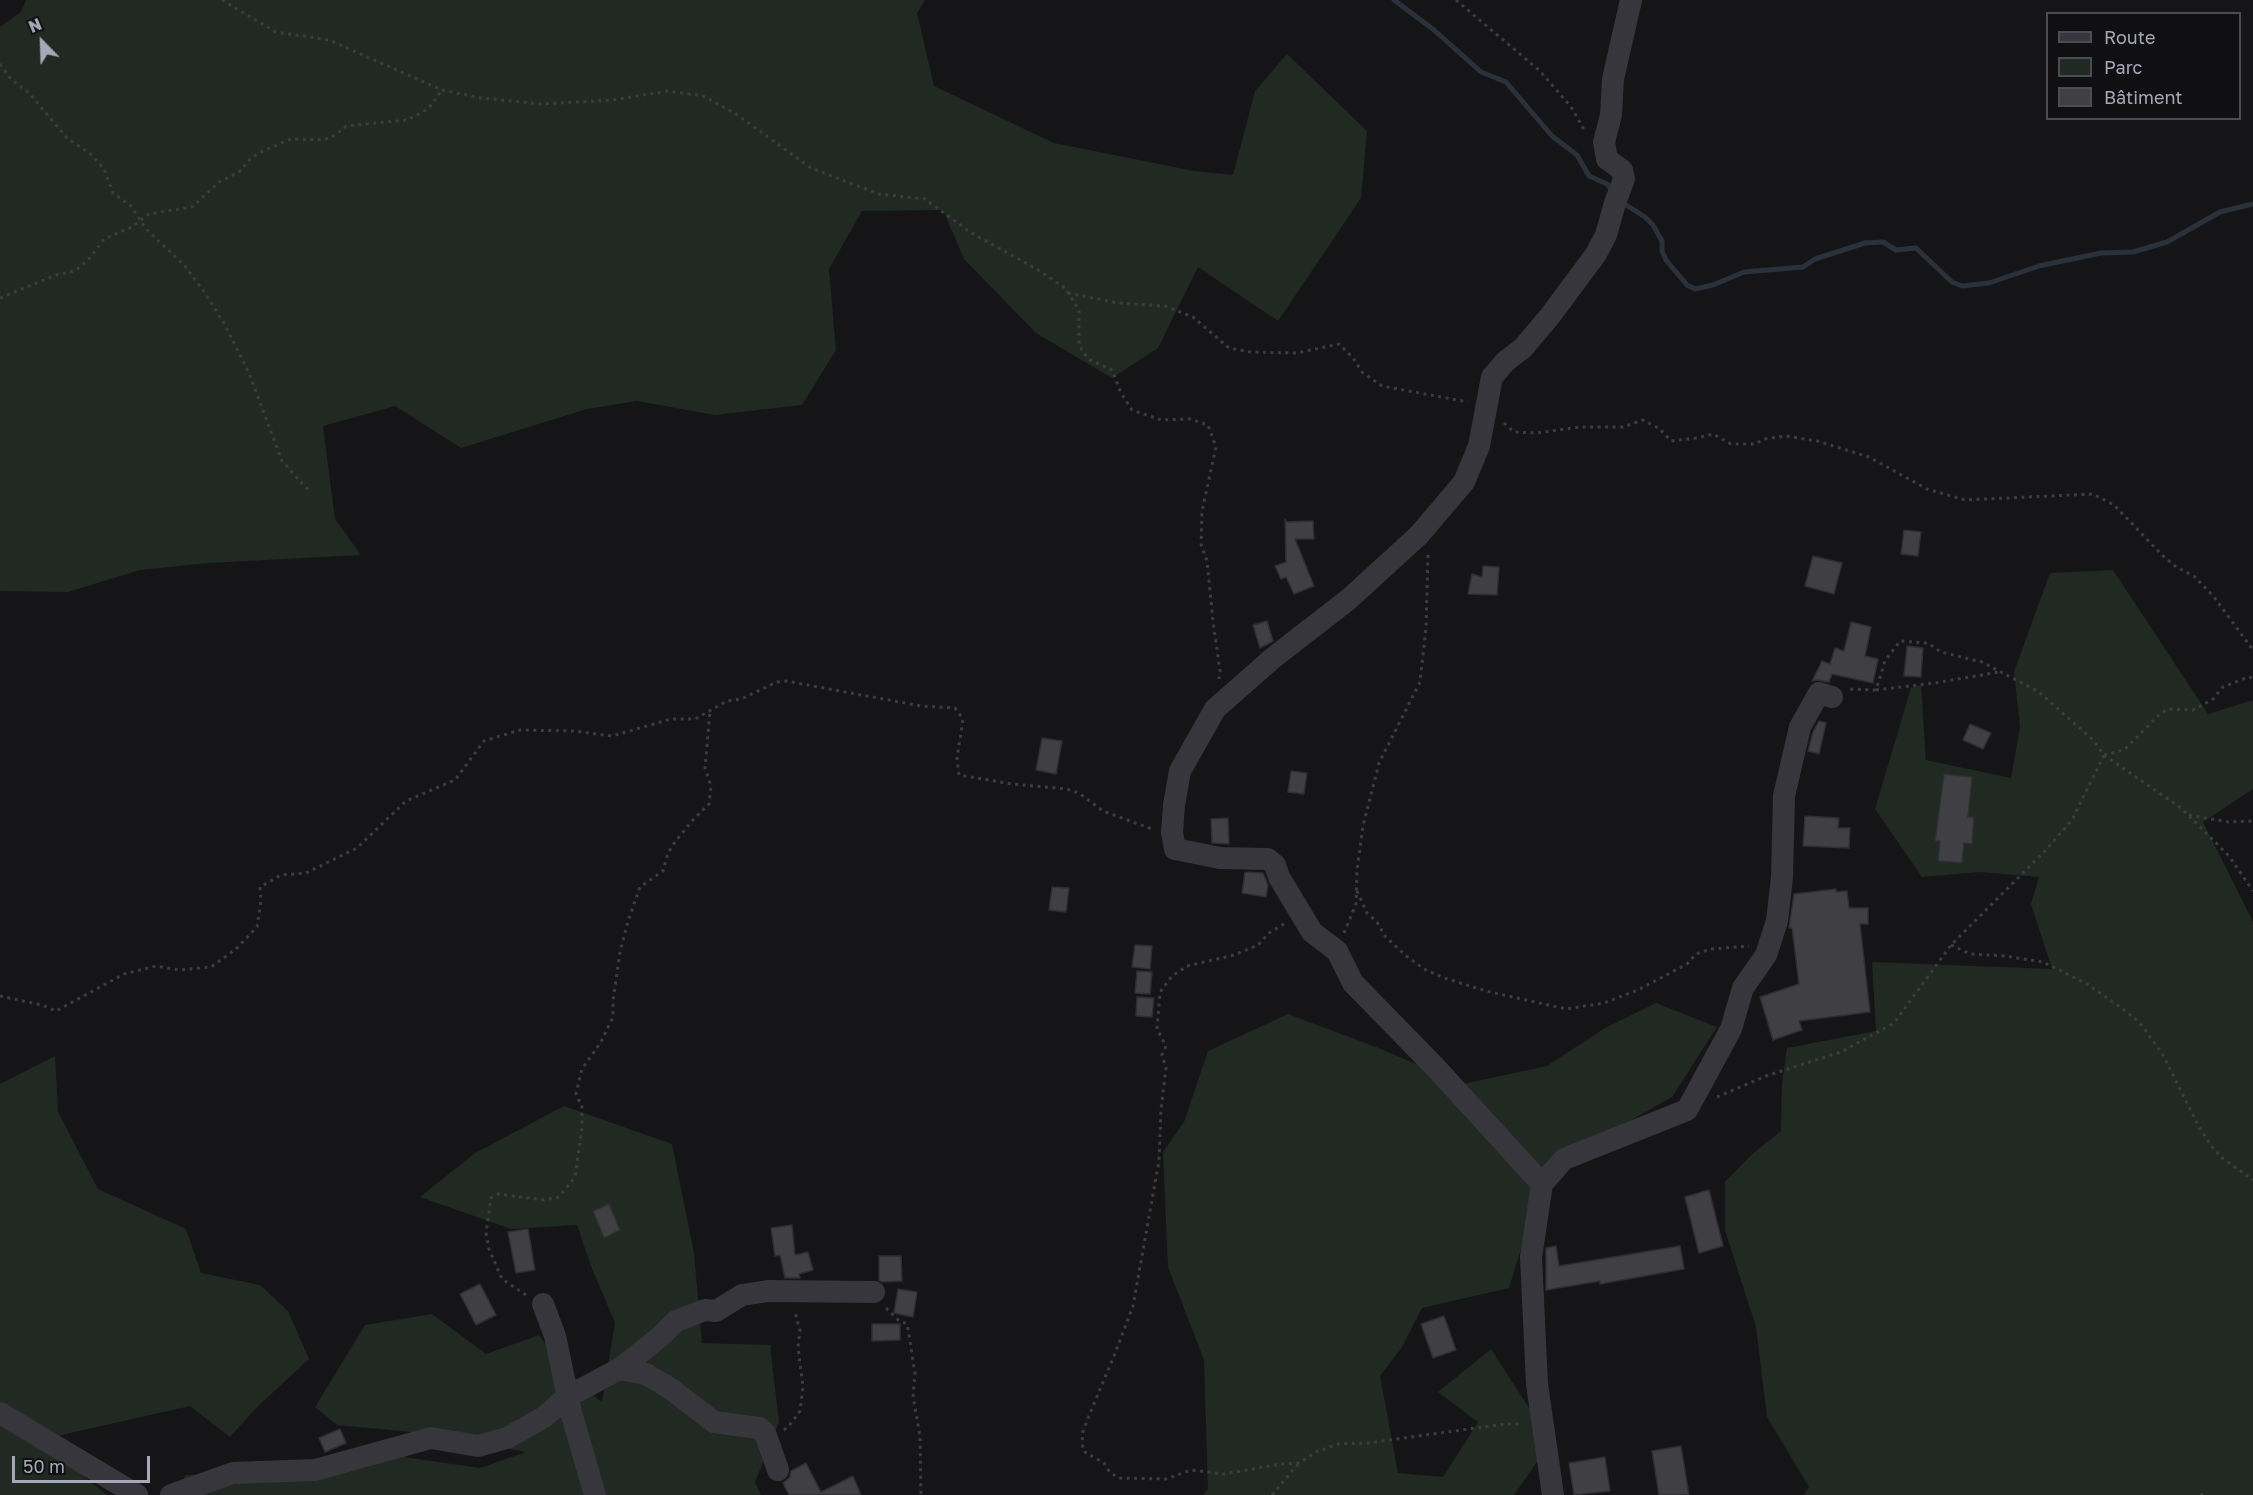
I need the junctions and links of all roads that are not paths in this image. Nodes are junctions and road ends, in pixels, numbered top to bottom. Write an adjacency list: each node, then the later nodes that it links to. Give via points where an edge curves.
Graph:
1 (1630, 0): 3 (street, via 1613,79 1605,146 1607,159 1622,170 1624,179 1596,254 1523,348 1492,377 1479,446 1464,482 1419,535 1349,599 1215,709 1180,771 1174,805 1175,849 1220,858 1268,859 1275,865 1312,932 1337,951 1353,983)
2 (1832, 697): 3 (street, via 1819,693 1800,728 1784,796 1778,921 1768,952 1743,988 1731,1029 1687,1110 1564,1159)
3 (1542, 1184): 13 (street, via 1531,1257 1537,1384)
4 (874, 1292): 6 (street, via 768,1291 742,1295 716,1311 705,1310 676,1321)
5 (543, 1304): 7 (street, via 555,1336)
6 (619, 1369): 7 (street); 9 (street, via 646,1374 714,1422 759,1428 765,1433)
7 (567, 1397): 11 (street, via 544,1417 507,1438 478,1446 431,1438 315,1470 233,1473); 12 (street)
8 (0, 1413): 10 (street)
9 (778, 1470)
10 (137, 1495)
11 (171, 1495)
12 (595, 1495)
13 (1553, 1495)

